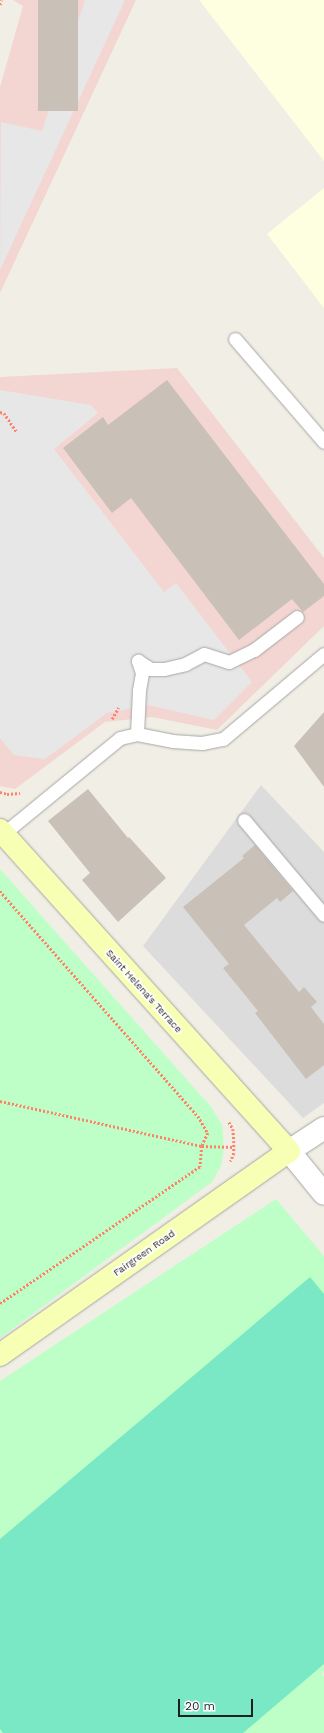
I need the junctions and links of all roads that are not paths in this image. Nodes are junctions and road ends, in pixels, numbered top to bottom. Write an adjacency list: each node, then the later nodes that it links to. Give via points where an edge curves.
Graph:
1 (235, 339): 2 (lane)
2 (324, 442)
3 (297, 617): 5 (lane, via 254,650 229,662 204,654 185,664 151,669 138,661 142,673)
4 (324, 654): 5 (lane, via 223,739 202,744)
5 (137, 734): 7 (lane, via 120,738)
6 (244, 820): 8 (lane)
7 (2, 832): 10 (main road, Saint Helena's Terrace)
8 (324, 915)
9 (324, 1128): 10 (street)
10 (289, 1151): 11 (street); 12 (main road, Fairgreen Road)
11 (324, 1194)
12 (0, 1355)

